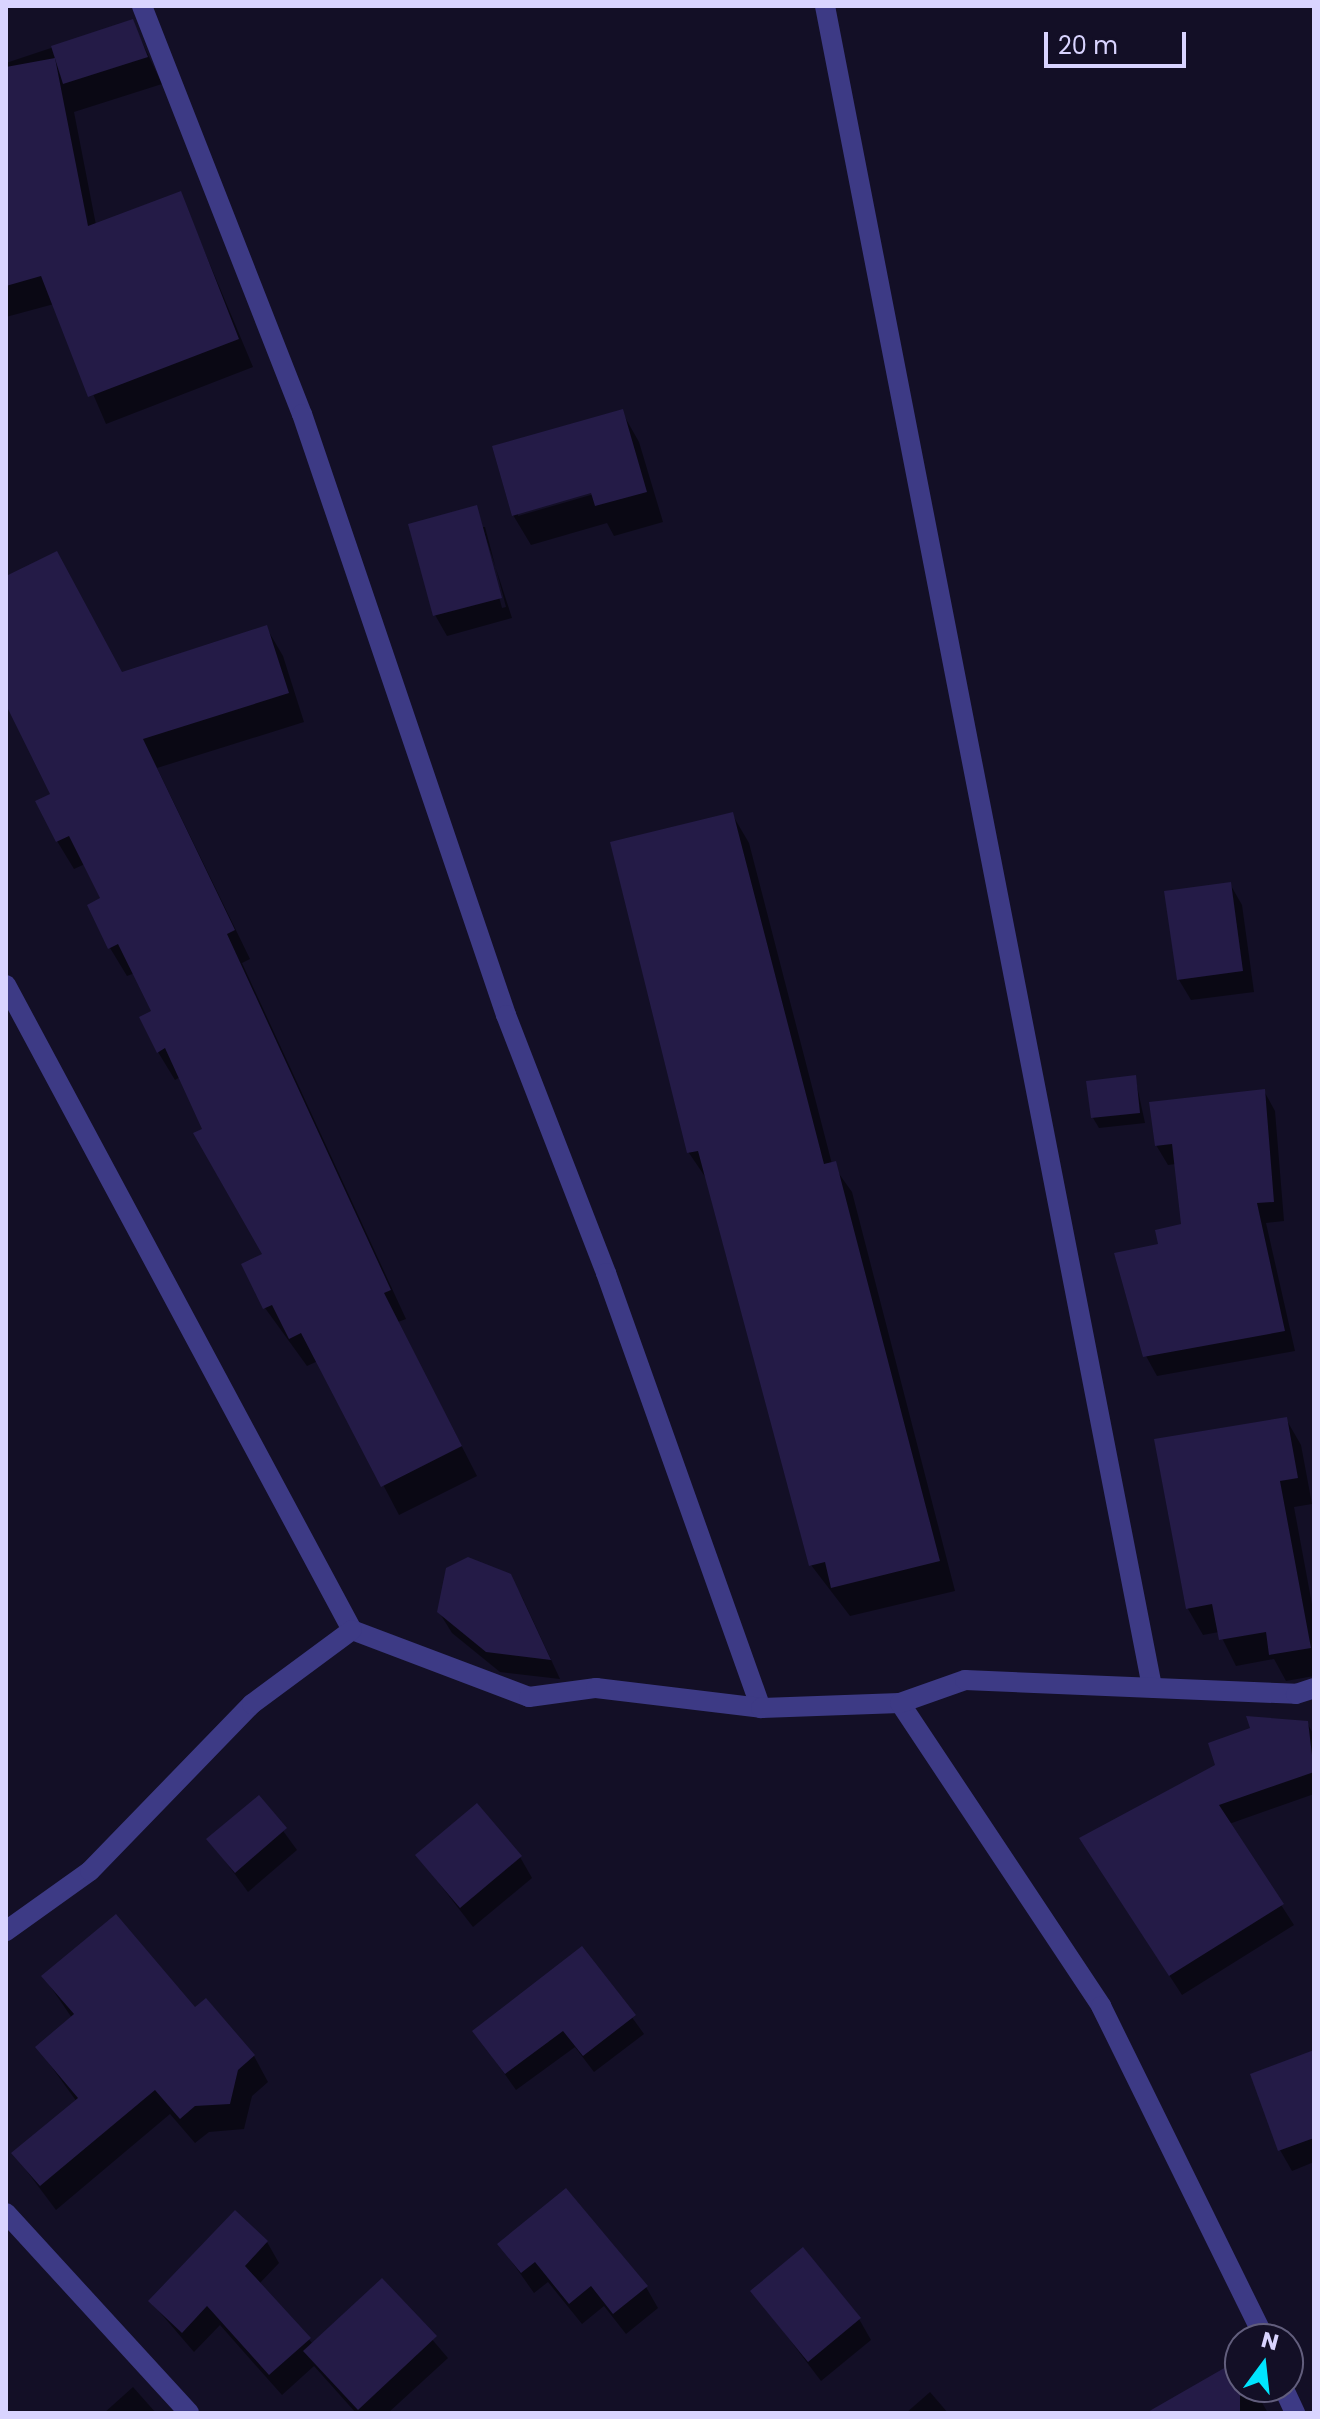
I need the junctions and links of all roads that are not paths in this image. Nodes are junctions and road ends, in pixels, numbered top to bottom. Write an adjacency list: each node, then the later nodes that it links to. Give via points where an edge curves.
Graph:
1 (142, 6): 8 (street, via 302,414 506,1015)
2 (825, 6): 5 (street)
3 (6, 985): 4 (street)
4 (352, 1630): 8 (street, via 529,1697 596,1688); 9 (street, via 252,1704 90,1871)
5 (1152, 1687): 6 (street, via 1296,1694); 7 (street, via 965,1680)
6 (1314, 1688)
7 (900, 1703): 8 (street); 11 (street, via 1101,2006)
8 (761, 1708)
9 (6, 1931)
10 (6, 2213): 12 (street)
11 (1257, 2323)
12 (189, 2413)

